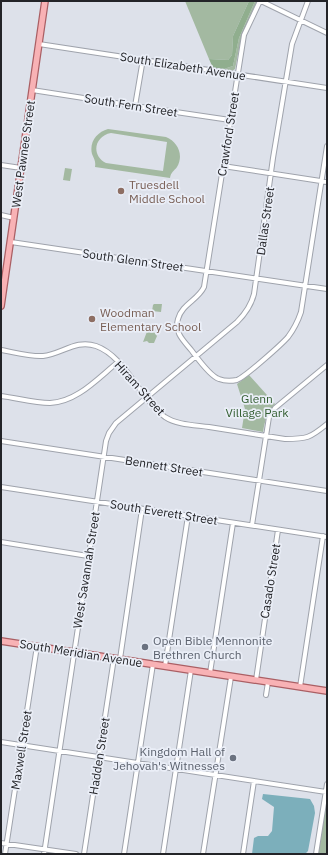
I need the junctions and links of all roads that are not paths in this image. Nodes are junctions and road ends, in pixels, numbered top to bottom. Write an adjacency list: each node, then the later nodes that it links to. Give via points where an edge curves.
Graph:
1 (46, 1): 6 (main road, West Pawnee Street)
2 (261, 1): 4 (street); 8 (street, Crawford Street, via 244,35)
3 (308, 1): 4 (street, Dallas Street)
4 (301, 20): 5 (street); 9 (street, Dallas Street, via 292,44)
5 (327, 33)
6 (39, 44): 7 (street, South Elizabeth Avenue); 11 (main road, West Pawnee Street)
7 (143, 59): 8 (street, South Elizabeth Avenue); 12 (street)
8 (237, 74): 9 (street, South Elizabeth Avenue); 13 (street, Crawford Street)
9 (286, 81): 10 (street, South Elizabeth Avenue); 18 (street, Dallas Street)
10 (327, 88)
11 (32, 90): 12 (street, South Fern Street); 17 (main road, West Pawnee Street)
12 (135, 106): 13 (street, South Fern Street)
13 (230, 120): 16 (street, Crawford Street)
14 (327, 146): 19 (street)
15 (1, 165): 17 (street)
16 (223, 166): 18 (street); 25 (street, Crawford Street)
17 (21, 168): 22 (main road, West Pawnee Street)
18 (271, 173): 19 (street); 26 (street, Dallas Street)
19 (322, 181): 20 (street); 27 (street)
20 (327, 182)
21 (1, 215): 22 (street)
22 (14, 218): 23 (main road, West Pawnee Street)
23 (11, 242): 24 (main road, West Pawnee Street); 25 (street, South Glenn Street)
24 (4, 267): 29 (main road, West Pawnee Street)
25 (207, 271): 26 (street, South Glenn Street); 31 (street, Crawford Street, via 202,290 182,310 177,324 181,338)
26 (256, 279): 27 (street, South Glenn Street); 31 (street, Dallas Street, via 252,299 244,316)
27 (305, 286): 28 (street, South Glenn Street); 31 (street, Crawford Street, via 301,312 292,332 242,377 233,380 218,379)
28 (327, 289)
29 (1, 306)
30 (1, 350): 32 (street, Hiram Street, via 44,356 77,344 89,344 106,351)
31 (196, 356): 35 (street, Dallas Street)
32 (118, 362): 34 (street, via 67,400 46,403); 35 (street, Hiram Street)
33 (327, 365): 37 (street, via 275,408 269,417)
34 (1, 396)
35 (146, 397): 37 (street, Hiram Street, via 159,412 173,421); 39 (street, West Savannah Street, via 114,425 106,441)
36 (326, 426): 37 (street, Hiram Street, via 302,439)
37 (266, 436): 40 (street)
38 (1, 441): 39 (street, Bennett Street)
39 (104, 456): 40 (street, Bennett Street); 43 (street, West Savannah Street)
40 (259, 480): 42 (street, Bennett Street); 47 (street)
41 (1, 487): 43 (street, South Everett Street)
42 (327, 491)
43 (97, 502): 44 (street, South Everett Street); 51 (street, West Savannah Street)
44 (142, 509): 45 (street, South Everett Street); 55 (street, Hadden Street)
45 (188, 516): 46 (street, South Everett Street); 57 (street)
46 (233, 523): 47 (street, South Everett Street); 59 (street)
47 (252, 525): 48 (street, South Everett Street)
48 (278, 530): 49 (street, South Everett Street); 61 (street, Casado Street)
49 (325, 537): 63 (street)
50 (1, 542): 51 (street)
51 (88, 556): 54 (street, West Savannah Street)
52 (1, 641): 53 (main road, South Meridian Avenue)
53 (37, 646): 54 (main road, South Meridian Avenue); 67 (street, Maxwell Street)
54 (75, 653): 55 (main road, South Meridian Avenue); 68 (street, West Savannah Street)
55 (117, 659): 56 (main road, South Meridian Avenue); 69 (street, Hadden Street)
56 (153, 664): 57 (main road, South Meridian Avenue); 70 (street)
57 (165, 666): 58 (main road, South Meridian Avenue)
58 (191, 670): 59 (main road, South Meridian Avenue); 71 (street)
59 (210, 673): 60 (main road, South Meridian Avenue)
60 (231, 677): 61 (main road, South Meridian Avenue); 72 (street)
61 (256, 680): 62 (main road, South Meridian Avenue)
62 (268, 682): 63 (main road, South Meridian Avenue); 65 (street)
63 (300, 687): 64 (main road, South Meridian Avenue)
64 (327, 691)
65 (266, 696)
66 (1, 742): 67 (street)
67 (22, 745): 68 (street); 76 (street, Maxwell Street)
68 (60, 751): 69 (street); 77 (street, West Savannah Street)
69 (99, 757): 70 (street); 80 (street, Hadden Street)
70 (138, 763): 71 (street); 81 (street)
71 (176, 769): 72 (street); 82 (street)
72 (215, 775): 73 (street); 83 (street)
73 (254, 781): 74 (street); 84 (street)
74 (327, 788): 85 (street)
75 (1, 842): 76 (street)
76 (6, 843): 77 (street); 78 (street, Maxwell Street)
77 (45, 852): 79 (street)
78 (5, 854)
79 (76, 854)
80 (84, 854)
81 (124, 854)
82 (163, 854)
83 (203, 854)
84 (243, 854)
85 (316, 854)

